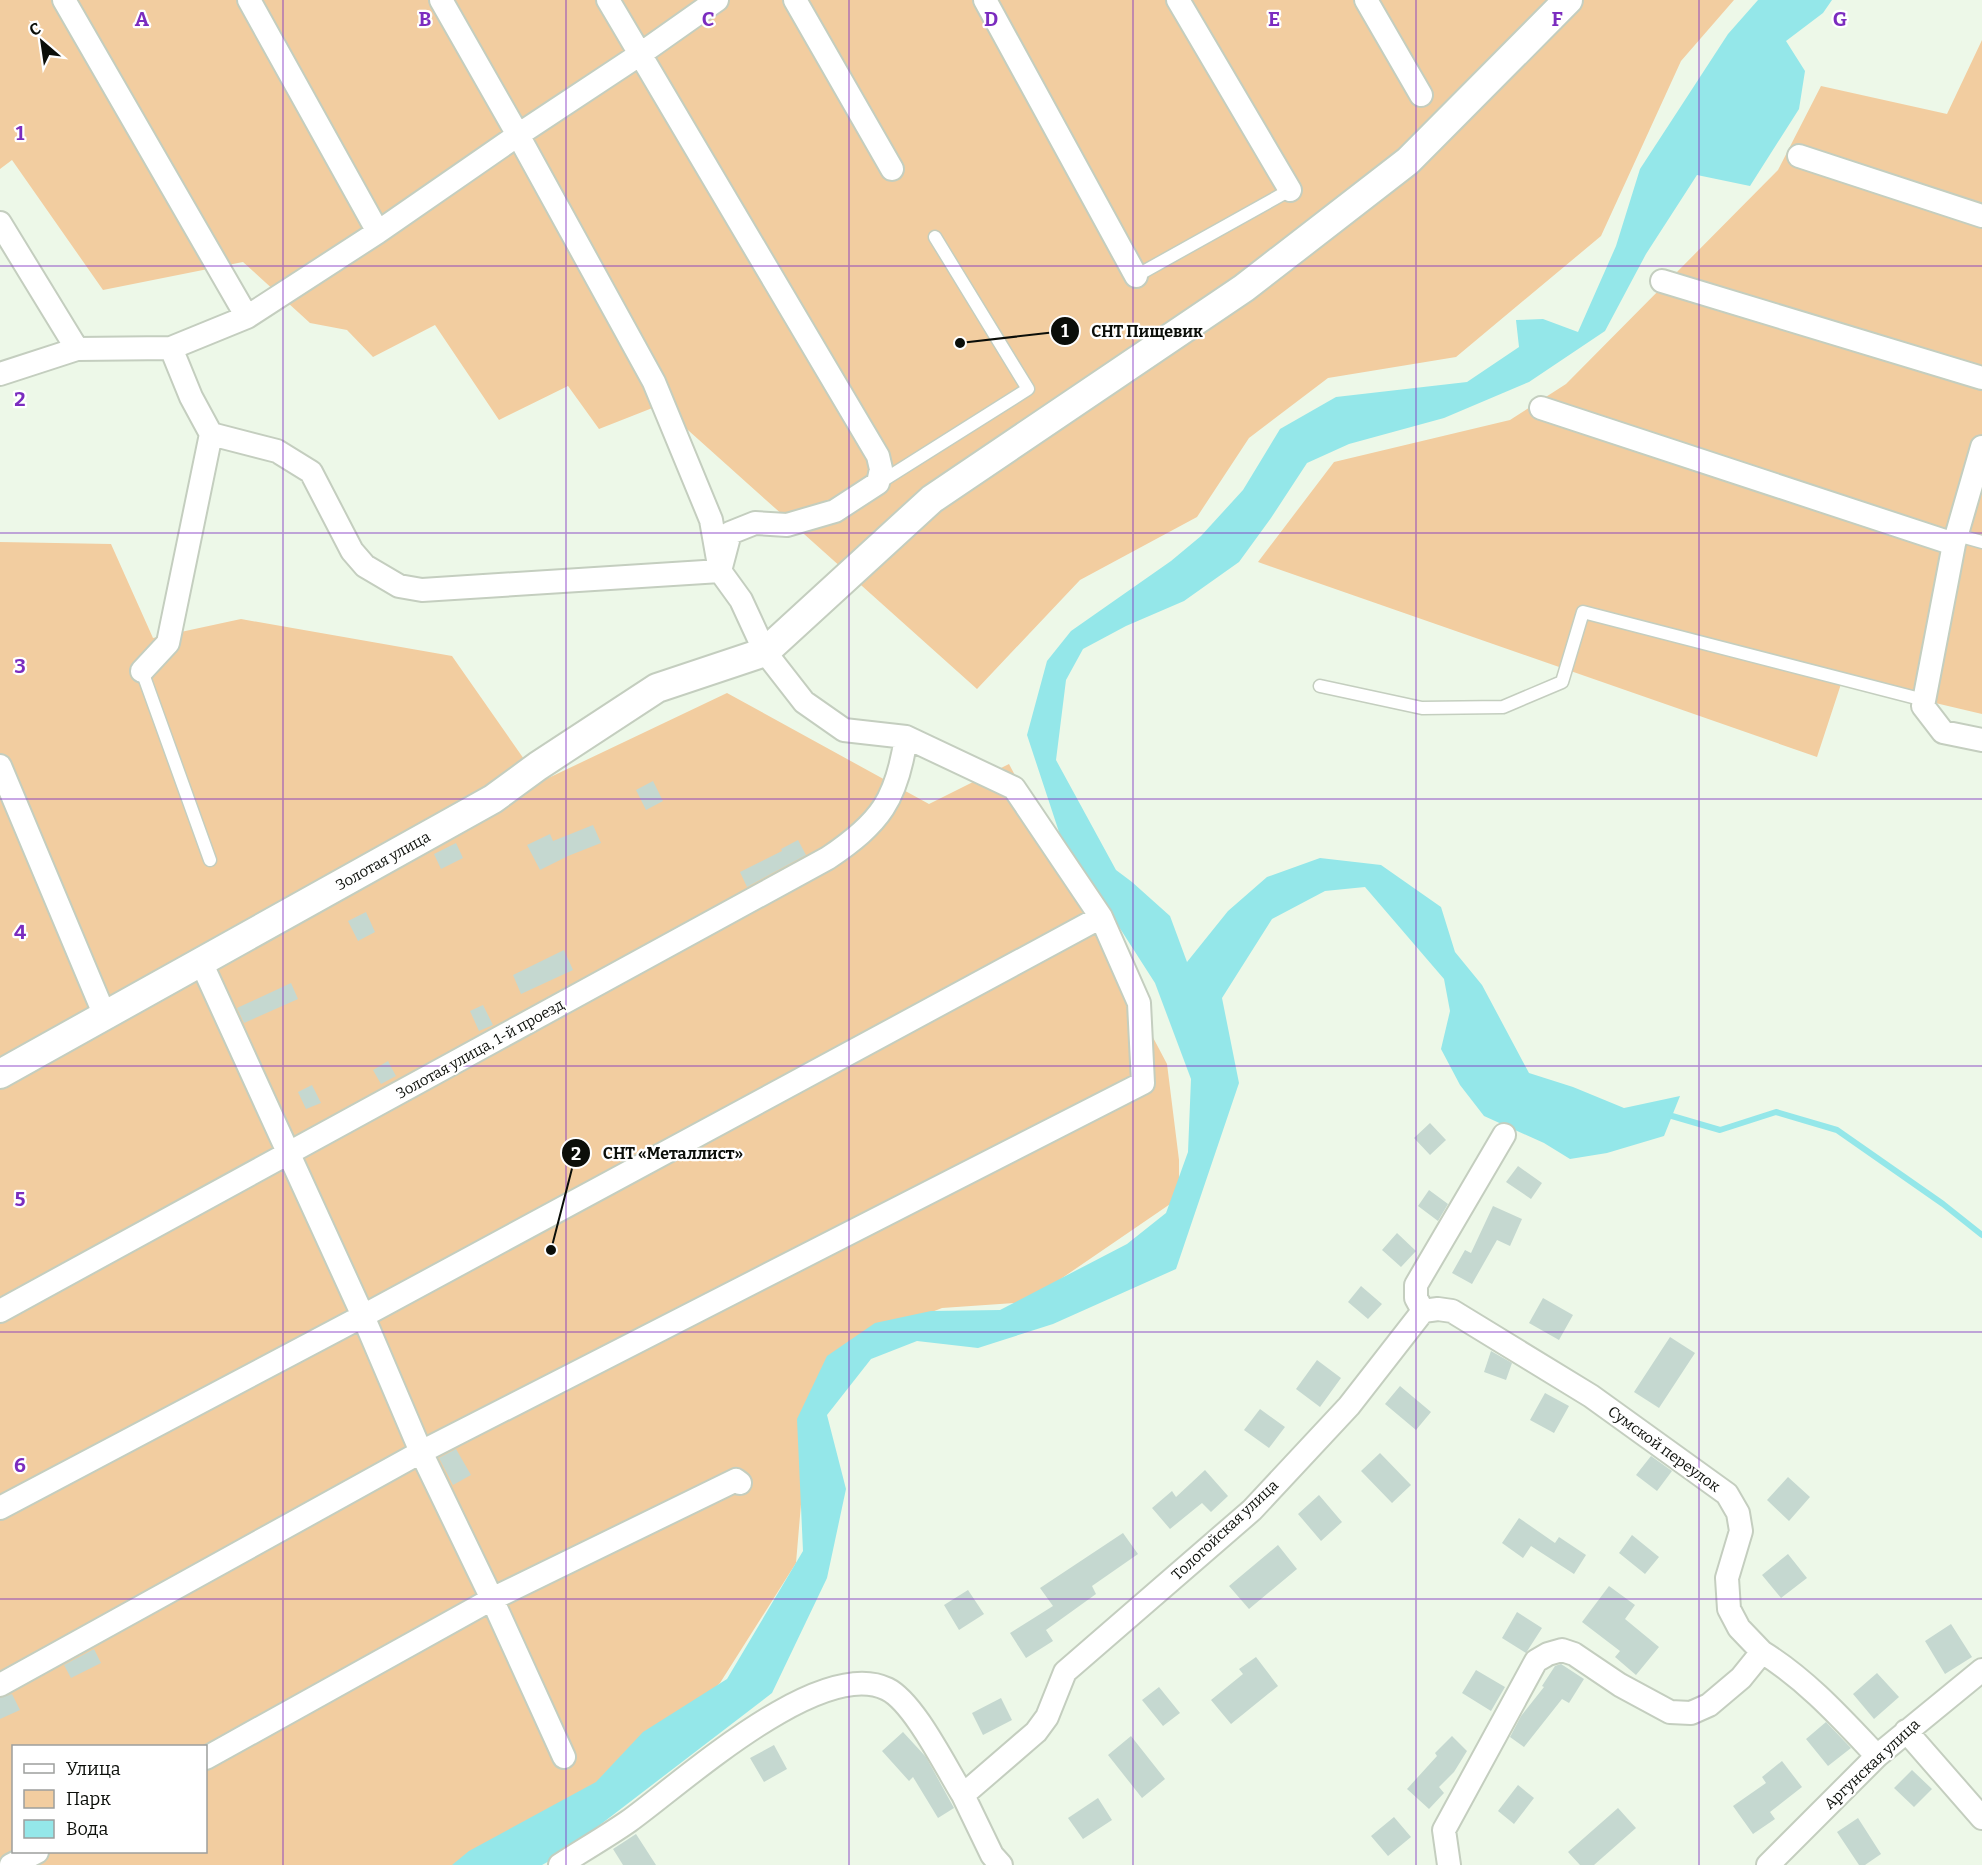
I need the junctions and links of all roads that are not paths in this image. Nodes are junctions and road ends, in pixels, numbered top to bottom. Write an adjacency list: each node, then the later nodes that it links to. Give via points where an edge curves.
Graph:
1 (64, 0): 23 (street)
2 (249, 0): 19 (street)
3 (441, 0): 13 (street)
4 (608, 0): 11 (street)
5 (717, 0): 11 (street)
6 (795, 0): 15 (street)
7 (985, 0): 21 (street)
8 (1178, 0): 16 (street)
9 (1366, 0): 12 (street)
10 (1568, 0): 35 (street, via 1408,161 1244,288 932,499)
11 (639, 55): 13 (street); 31 (street, via 878,456 882,469)
12 (1421, 95)
13 (518, 135): 19 (street); 34 (street, via 654,382 711,520)
14 (1799, 156): 17 (street)
15 (892, 170)
16 (1290, 190): 21 (lane)
17 (1982, 216)
18 (0, 223): 25 (street)
19 (378, 232): 23 (street)
20 (935, 237): 31 (lane, via 1028,389)
21 (1136, 276)
22 (1662, 281): 27 (street)
23 (247, 317): 24 (street)
24 (171, 348): 25 (street); 29 (street)
25 (77, 349): 26 (street)
26 (0, 374)
27 (1982, 378)
28 (1541, 408): 32 (street)
29 (211, 434): 34 (street, via 277,452 311,472 352,551 365,566 399,586 422,590); 36 (street, via 168,643)
30 (1982, 447): 32 (street)
31 (878, 483): 34 (street, via 836,511 787,525 755,522 730,533)
32 (1955, 540): 33 (lane); 38 (street)
33 (1982, 542)
34 (720, 571): 35 (street, via 741,600)
35 (765, 652): 39 (street, via 804,702 844,730); 44 (street, Золотая улица, via 657,688 493,799)
36 (142, 671): 42 (lane)
37 (1320, 686): 38 (lane, via 1422,708 1503,707 1562,682 1583,612)
38 (1924, 700): 40 (street, via 1923,706 1943,732)
39 (906, 737): 43 (street, via 1014,788); 48 (street, Золотая улица, 1-й проезд, via 894,788 874,822 828,858)
40 (1982, 740)
41 (0, 766): 45 (street)
42 (210, 860)
43 (1101, 917): 51 (street); 52 (street, via 1139,1003 1143,1083)
44 (201, 962): 45 (street, Золотая улица); 48 (street)
45 (105, 1016): 46 (street, Золотая улица)
46 (0, 1074)
47 (1504, 1135): 50 (street, via 1416,1285 1416,1298)
48 (289, 1154): 49 (street, Золотая улица, 1-й проезд); 51 (street)
49 (0, 1311)
50 (1423, 1311): 56 (street, Сумской переулок, via 1452,1311 1591,1396 1727,1494 1738,1513 1741,1531 1727,1578 1729,1609 1739,1628); 63 (street, Тологойская улица, via 1350,1406 1260,1501 1065,1672 1047,1717 1036,1732)
51 (363, 1316): 52 (street); 54 (street)
52 (421, 1452): 55 (street); 58 (street)
53 (740, 1483): 55 (street, via 736,1480)
54 (0, 1508)
55 (492, 1599): 61 (street); 62 (street)
56 (1762, 1652): 60 (street, Сумской переулок, via 1825,1701); 69 (street, via 1741,1678 1709,1705 1691,1713 1670,1712 1574,1654 1562,1650 1536,1661 1444,1830)
57 (1982, 1670): 59 (street, Аргунская улица)
58 (0, 1685)
59 (1906, 1731): 60 (street, Аргунская улица); 64 (street)
60 (1877, 1756): 70 (street, Аргунская улица)
61 (207, 1757)
62 (564, 1757)
63 (963, 1795): 66 (street); 68 (street, via 904,1703 887,1689 862,1682 811,1695 732,1742 628,1821)
64 (1982, 1818)
65 (33, 1853): 67 (street)
66 (990, 1862)
67 (11, 1865)
68 (560, 1865)
69 (1449, 1865)
70 (1768, 1865)

